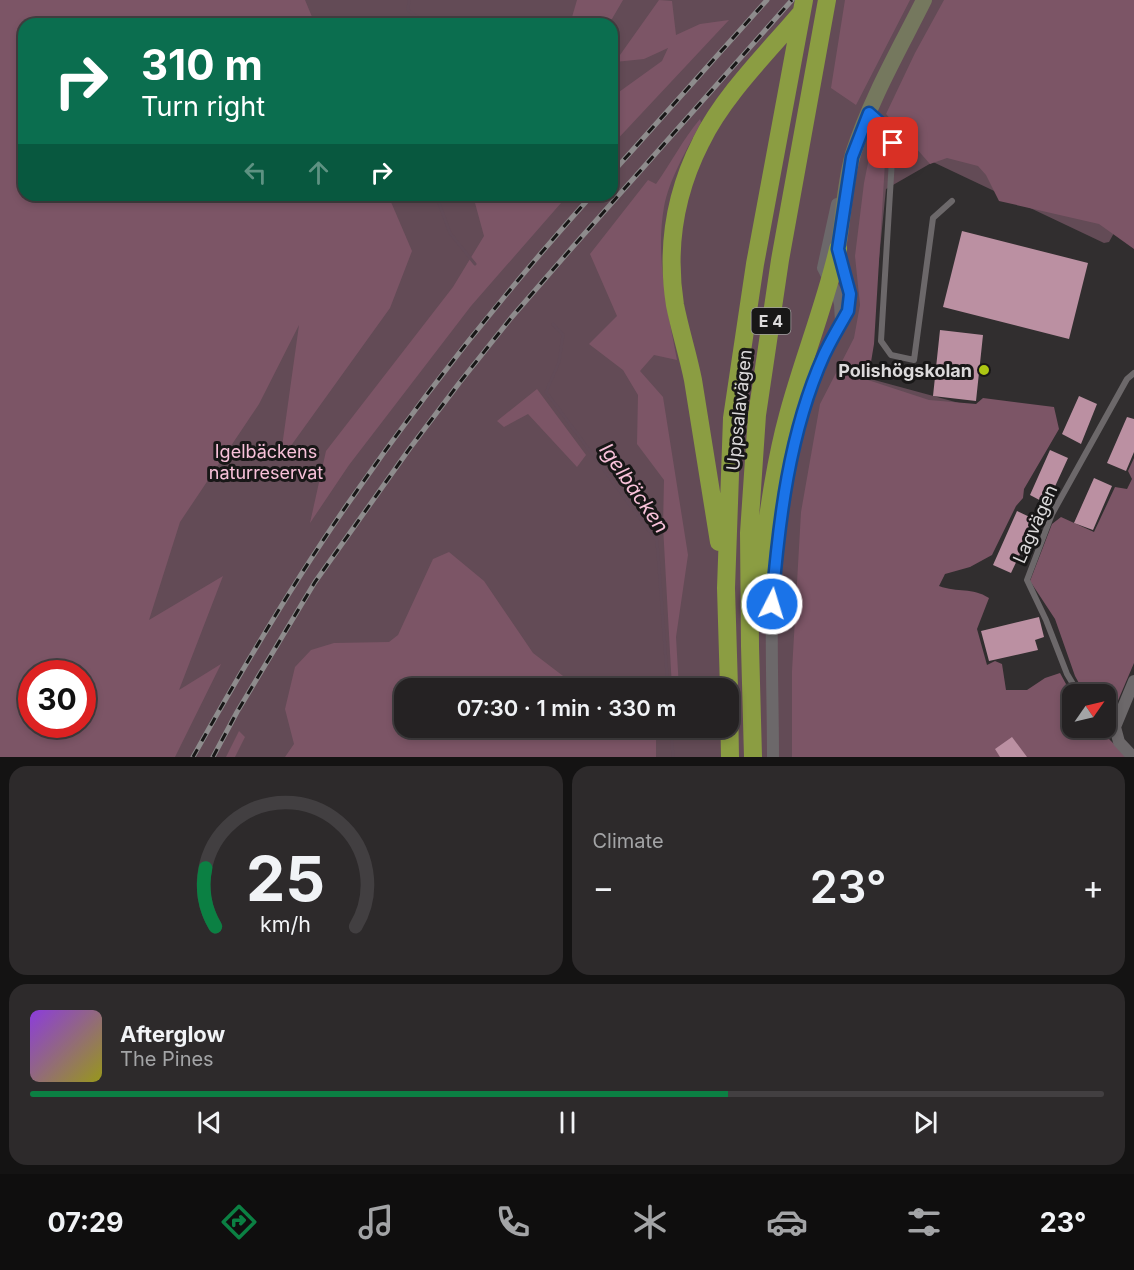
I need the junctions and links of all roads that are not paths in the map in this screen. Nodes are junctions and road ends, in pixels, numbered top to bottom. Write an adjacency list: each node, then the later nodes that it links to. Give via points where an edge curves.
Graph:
1 (804, 0): 12 (highway, Uppsalavägen / E 4, via 755,264 732,418)
2 (813, 0): 12 (highway, via 714,119 690,165 674,221 676,306 695,393)
3 (827, 0): 13 (highway, Uppsalavägen / E 4, via 780,260 757,415 750,533)
4 (924, 0): 5 (street)
5 (869, 113): 6 (street); 7 (lane, via 887,129 893,143 882,341 891,355 914,360 933,218)
6 (852, 157): 8 (street); 9 (street, via 824,262)
7 (951, 201)
8 (838, 249): 9 (highway); 10 (street, via 850,294)
9 (830, 283): 10 (street, via 840,304); 13 (highway, via 780,448)
10 (841, 324): 21 (street, via 810,394 786,485 772,604)
11 (1134, 373): 16 (lane, Lagvägen, via 1127,379 1052,514 1027,580)
12 (726, 588): 14 (highway, Uppsalavägen / E 4)
13 (750, 646): 20 (highway, Uppsalavägen / E 4)
14 (729, 678)
15 (1134, 681): 17 (street, via 1114,727)
16 (1073, 684)
17 (1117, 734): 22 (street)
18 (730, 738): 19 (highway)
19 (730, 757)
20 (753, 757)
21 (773, 757)
22 (1133, 757)

